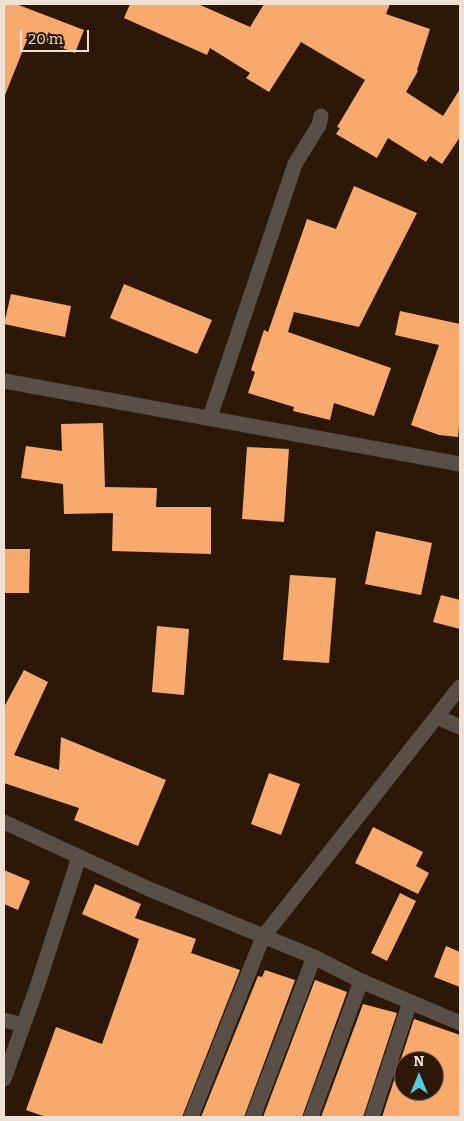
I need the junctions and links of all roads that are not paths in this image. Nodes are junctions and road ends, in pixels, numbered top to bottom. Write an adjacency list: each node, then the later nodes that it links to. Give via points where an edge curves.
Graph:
1 (321, 116): 3 (street, via 319,125 295,164)
2 (4, 381): 3 (street)
3 (210, 417): 4 (street)
4 (460, 464)
5 (460, 687): 6 (street)
6 (438, 717): 7 (street); 10 (street)
7 (460, 727)
8 (4, 822): 9 (street)
9 (79, 857): 10 (street); 16 (street)
10 (263, 937): 11 (street); 18 (street)
11 (314, 957): 12 (street); 19 (street)
12 (361, 981): 13 (street); 20 (street)
13 (410, 1002): 15 (street); 21 (street)
14 (4, 1020): 16 (street)
15 (460, 1023)
16 (23, 1025): 17 (street)
17 (4, 1079)
18 (191, 1117)
19 (253, 1117)
20 (311, 1117)
21 (372, 1117)

